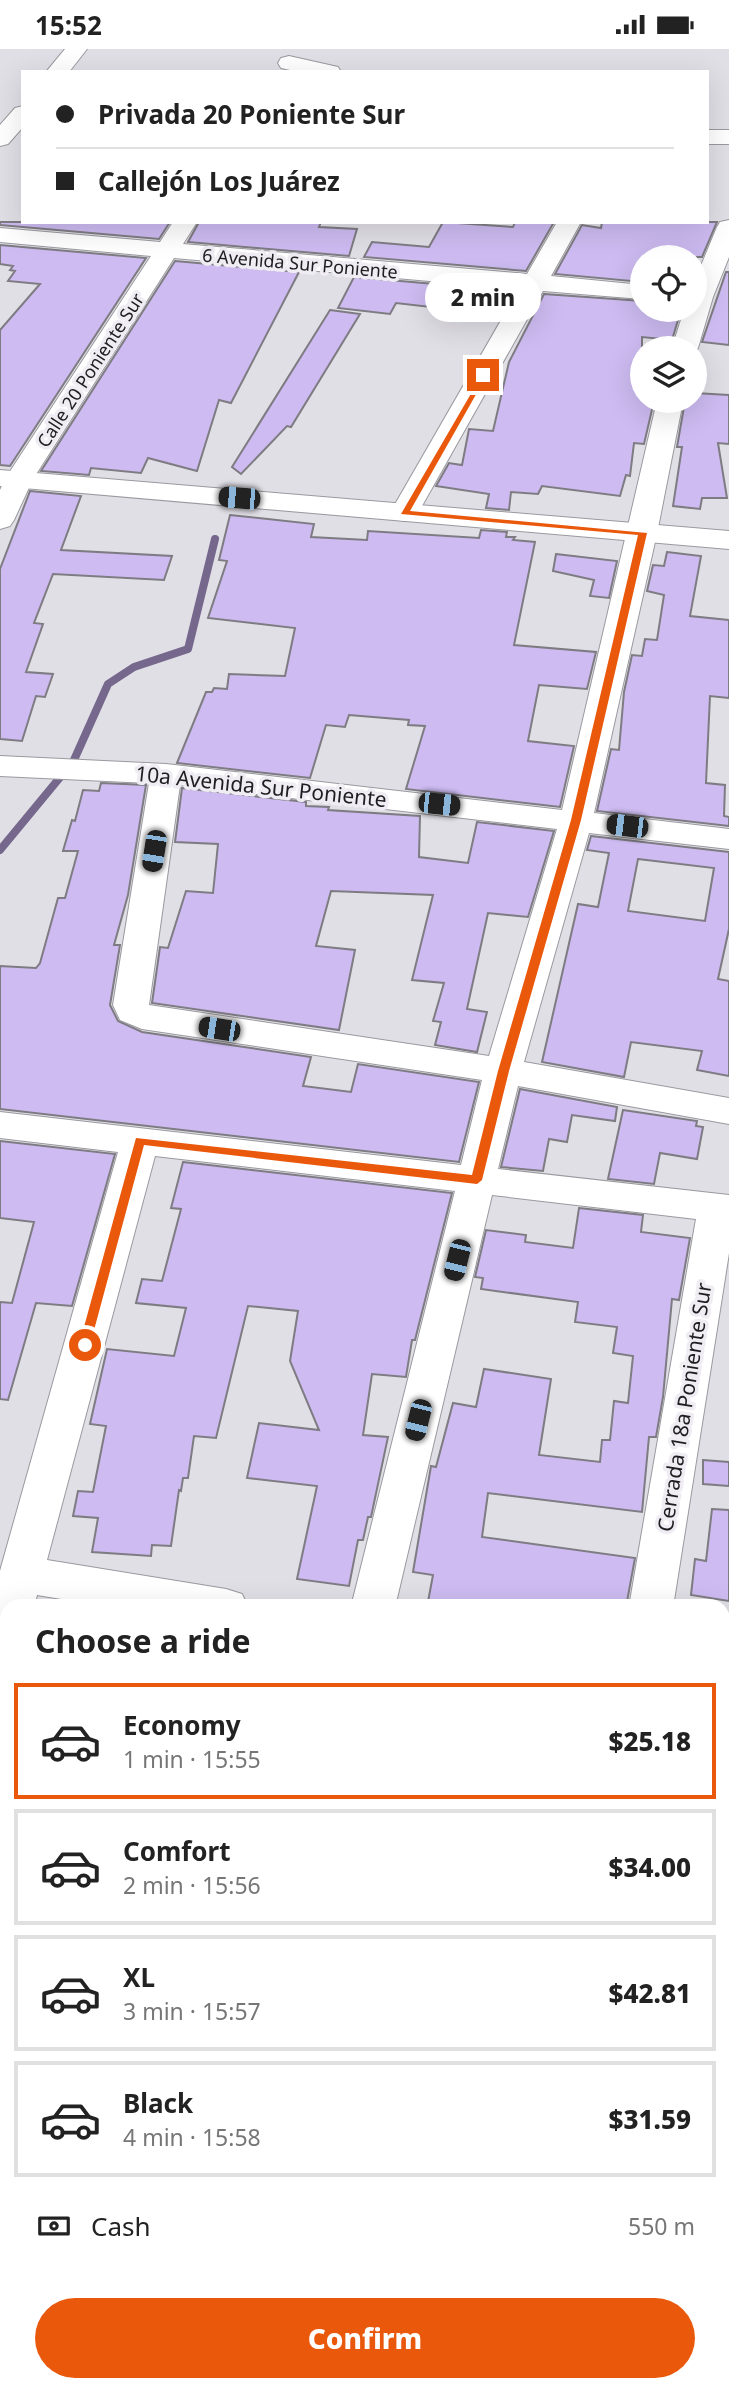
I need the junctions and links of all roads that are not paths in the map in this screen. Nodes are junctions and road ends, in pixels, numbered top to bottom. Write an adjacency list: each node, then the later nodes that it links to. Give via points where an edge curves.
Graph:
1 (76, 49): 3 (street)
2 (290, 61): 4 (street)
3 (59, 70)
4 (323, 70)
5 (19, 102): 8 (street)
6 (709, 137): 7 (street)
7 (729, 137)
8 (0, 139)
9 (183, 224): 13 (street, Calle 20 Poniente Sur)
10 (568, 224): 15 (street)
11 (729, 227): 14 (street)
12 (0, 235): 13 (street, 6 Avenida Sur Poniente)
13 (166, 251): 15 (street, 6 Avenida Sur Poniente); 18 (street, Calle 20 Poniente Sur)
14 (707, 275)
15 (535, 283): 16 (street, 6 Avenida Sur Poniente); 19 (street)
16 (630, 291)
17 (668, 413): 21 (street)
18 (10, 479): 19 (street); 20 (street, Calle 20 Poniente Sur)
19 (404, 513): 21 (street)
20 (0, 520)
21 (643, 533): 22 (street); 25 (street)
22 (729, 540)
23 (0, 766): 24 (street, 10a Avenida Sur Poniente)
24 (166, 774): 25 (street, 10a Avenida Sur Poniente); 27 (street, via 133,1012)
25 (576, 820): 26 (street, 10a Avenida Sur Poniente); 27 (street)
26 (729, 839)
27 (503, 1071): 28 (street); 31 (street)
28 (729, 1111)
29 (0, 1125): 30 (street)
30 (140, 1141): 31 (street); 33 (street)
31 (477, 1180): 32 (street); 35 (street)
32 (723, 1209): 36 (street, Cerrada 18a Poniente Sur)
33 (17, 1590): 34 (street)
34 (128, 1599)
35 (375, 1599)
36 (652, 1599)

